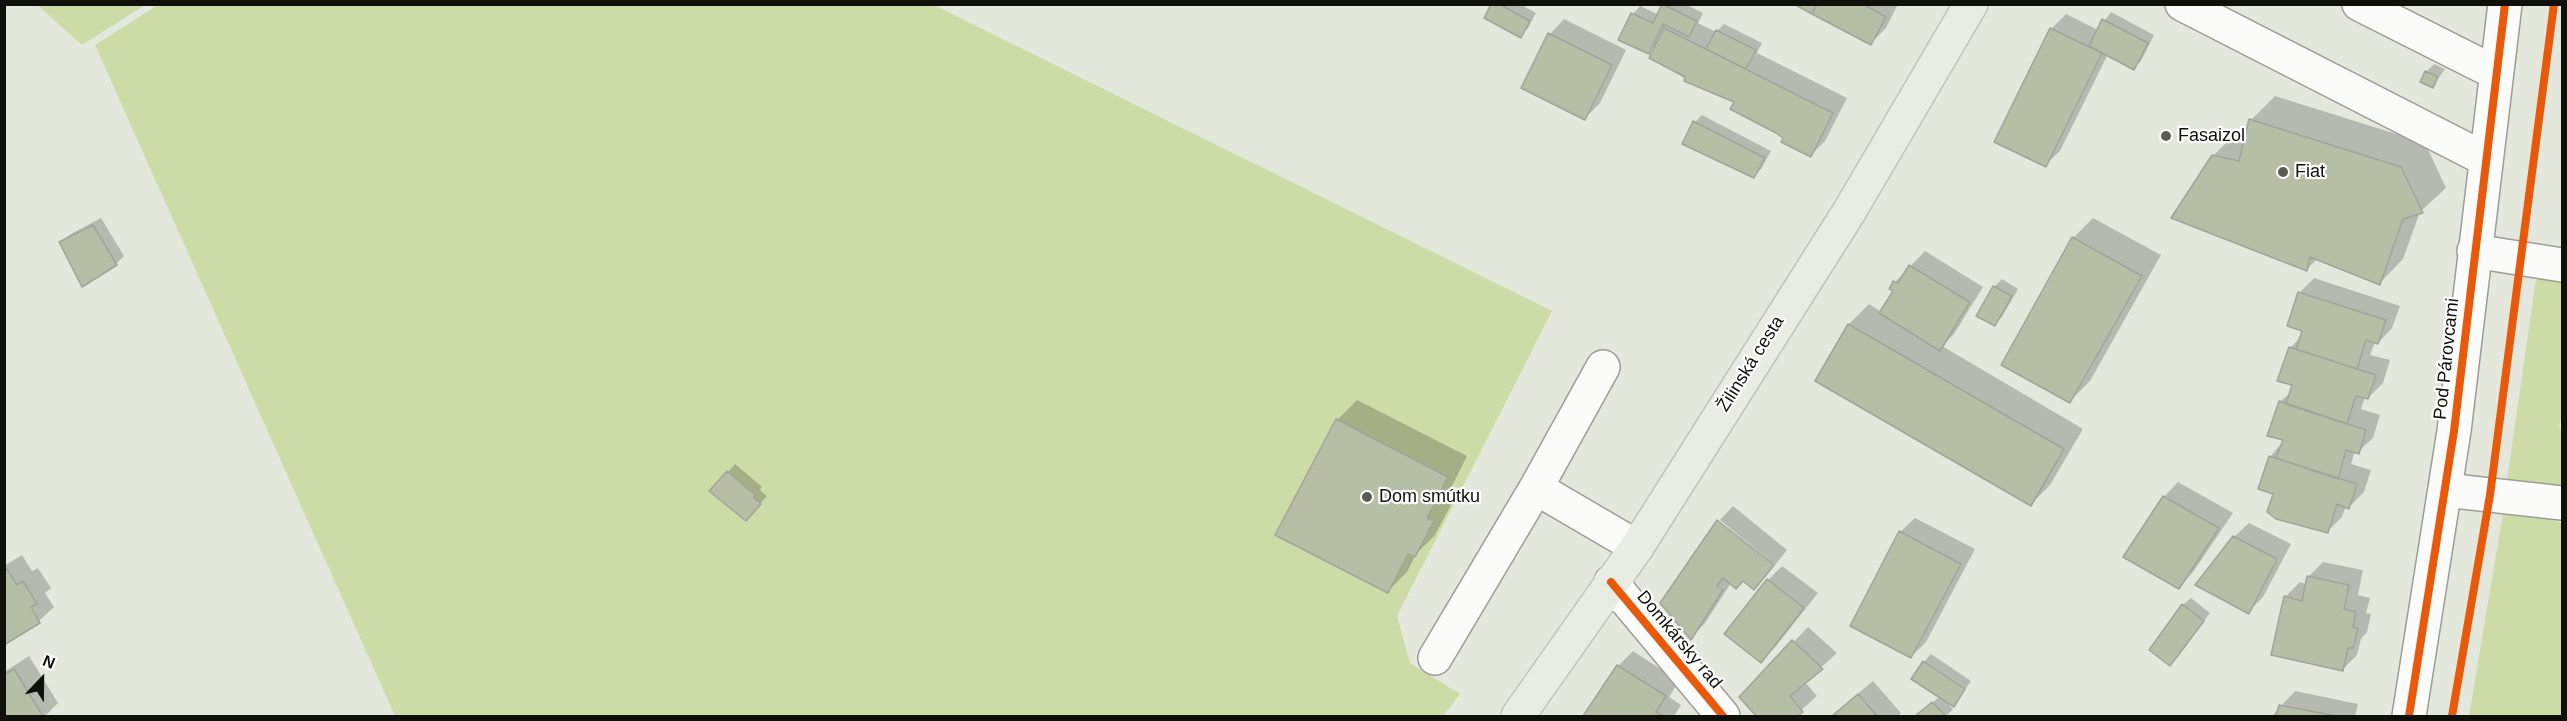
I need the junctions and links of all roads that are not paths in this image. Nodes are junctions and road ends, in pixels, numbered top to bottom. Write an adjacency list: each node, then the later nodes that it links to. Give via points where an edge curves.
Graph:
1 (1971, 4): 13 (main road, Žilinská cesta, via 1849,212)
2 (2182, 4): 6 (street)
3 (2359, 4): 5 (street)
4 (2505, 4): 5 (street, Pod Párovcami)
5 (2496, 73): 6 (street, Pod Párovcami)
6 (2485, 159): 7 (street, Pod Párovcami)
7 (2474, 251): 8 (street); 11 (street, Pod Párovcami)
8 (2562, 266)
9 (1603, 367): 10 (street)
10 (1536, 488): 13 (street); 15 (street)
11 (2445, 490): 12 (street); 18 (street, Pod Párovcami)
12 (2562, 503)
13 (1636, 547): 14 (main road, Žilinská cesta)
14 (1611, 582): 16 (main road, Žilinská cesta); 17 (street, Domkársky rad)
15 (1435, 658)
16 (1518, 717)
17 (1723, 717)
18 (2409, 717)

